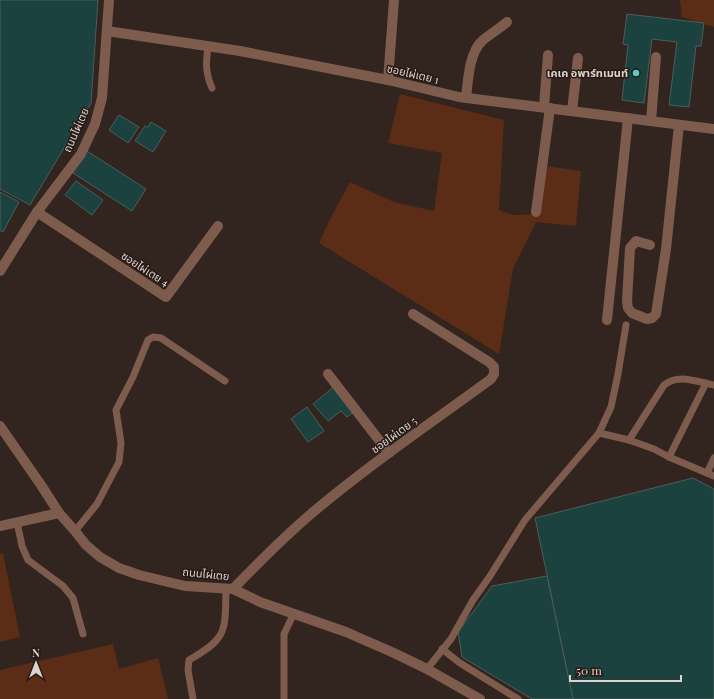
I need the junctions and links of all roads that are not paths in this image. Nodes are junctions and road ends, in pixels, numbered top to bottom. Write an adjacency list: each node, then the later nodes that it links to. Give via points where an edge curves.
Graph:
1 (109, 0): 4 (street, ถนนไผ่เตย)
2 (394, 0): 9 (street)
3 (507, 22): 11 (street, via 481,41 473,54)
4 (107, 31): 5 (street, ซอยไผ่เตย 1); 18 (street, ถนนไผ่เตย, via 102,98 95,124 82,154)
5 (208, 46): 9 (street, ซอยไผ่เตย 1, via 240,50); 10 (lane, via 205,64)
6 (548, 55): 12 (street)
7 (656, 57): 15 (street)
8 (578, 58): 13 (street)
9 (388, 80): 11 (street, ซอยไผ่เตย 1)
10 (212, 88)
11 (466, 98): 12 (street, ซอยไผ่เตย 1)
12 (547, 108): 13 (street, ซอยไผ่เตย 1); 19 (street)
13 (572, 111): 14 (street, ซอยไผ่เตย 1)
14 (628, 118): 15 (street, ซอยไผ่เตย 1); 24 (street)
15 (651, 121): 16 (street, ซอยไผ่เตย 1)
16 (680, 125): 17 (street, ซอยไผ่เตย 1); 21 (street, via 656,314 647,319 632,313 627,302 630,248 636,241)
17 (714, 129)
18 (37, 212): 20 (street, ซอยไผ่เตย 4, via 166,297); 22 (street, ถนนไผ่เตย)
19 (536, 212)
20 (218, 226)
21 (650, 245)
22 (0, 271)
23 (413, 314): 32 (street, ซอยไผ่เตย 5, via 489,362 494,367 494,374 491,379)
24 (607, 320)
25 (626, 325): 30 (lane, via 611,407)
26 (328, 374): 32 (street)
27 (224, 381): 39 (lane, via 161,338 153,336 148,340 116,410 120,443 119,462 97,504)
28 (710, 384): 31 (lane, via 686,378 670,380 664,385); 33 (lane)
29 (0, 426): 36 (street, ถนนไผ่เตย)
30 (599, 433): 31 (lane); 43 (lane, via 525,520 451,639)
31 (629, 440): 33 (lane)
32 (389, 453): 40 (street, ซอยไผ่เตย 5, via 311,514)
33 (669, 457): 35 (lane)
34 (714, 458): 35 (lane)
35 (711, 474)
36 (59, 513): 37 (street); 39 (street, ถนนไผ่เตย)
37 (17, 522): 38 (street); 42 (lane, via 28,560 63,586 73,598)
38 (0, 526)
39 (75, 530): 40 (street, ถนนไผ่เตย, via 86,545 119,568 185,586)
40 (230, 589): 41 (street, ถนนไผ่เตย); 45 (lane, via 225,624 220,638 189,660 188,670)
41 (294, 613): 44 (street, ถนนไผ่เตย, via 346,632); 46 (lane, via 284,634)
42 (83, 634)
43 (442, 649): 44 (lane); 48 (lane)
44 (427, 669): 47 (street, ถนนไผ่เตย)
45 (193, 699)
46 (284, 699)
47 (480, 699)
48 (518, 699)

